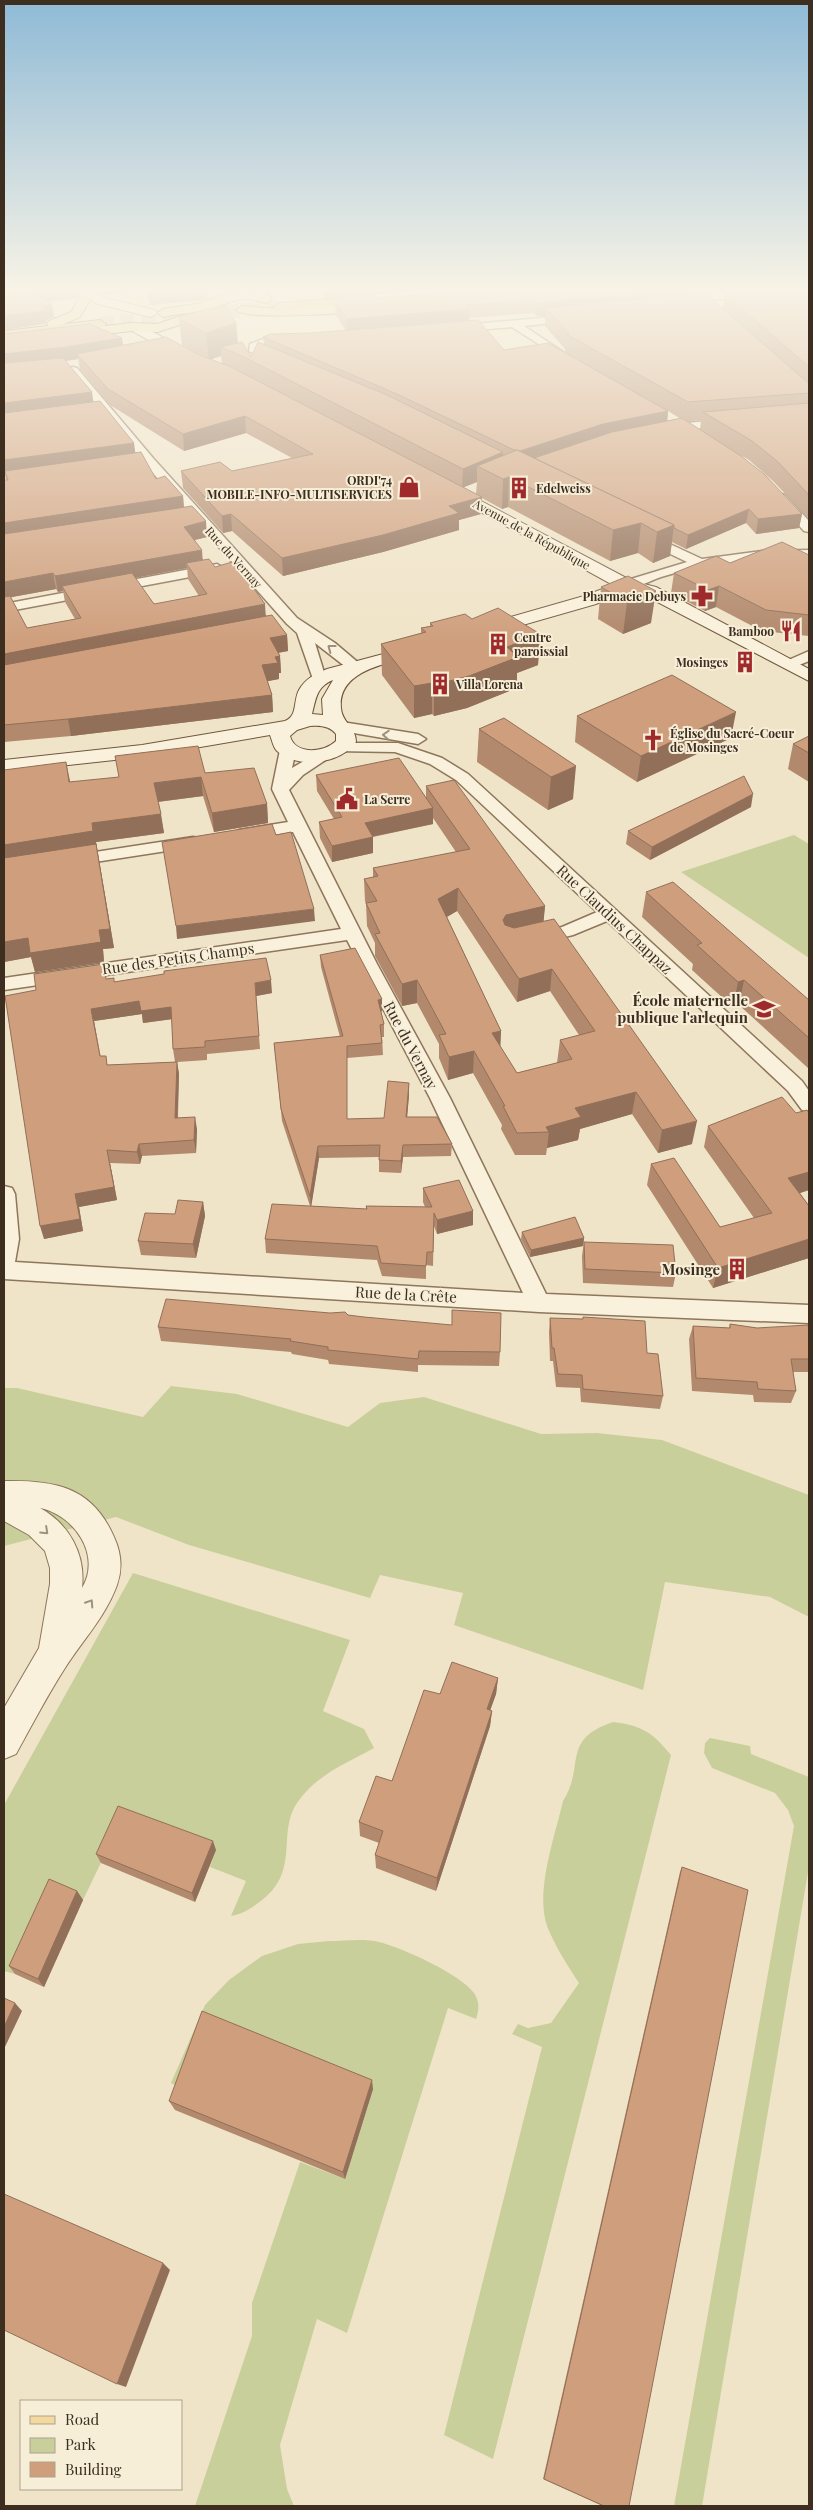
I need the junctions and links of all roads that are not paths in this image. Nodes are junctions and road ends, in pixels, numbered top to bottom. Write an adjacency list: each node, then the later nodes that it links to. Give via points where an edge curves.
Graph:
1 (107, 410): 2 (street); 8 (street, Rue du Vernay)
2 (88, 413)
3 (667, 417): 5 (street)
4 (739, 422): 5 (street)
5 (684, 427): 6 (street); 7 (street)
6 (651, 432)
7 (704, 439)
8 (149, 461): 9 (street); 14 (street, Rue du Vernay)
9 (130, 464)
10 (433, 481): 13 (main road, Avenue de la République)
11 (478, 488): 13 (street)
12 (775, 492): 16 (street)
13 (460, 495): 21 (main road, Avenue de la République)
14 (197, 515): 15 (street); 20 (street, Rue du Vernay)
15 (179, 518)
16 (809, 528)
17 (630, 529): 19 (street)
18 (809, 554): 19 (street, via 747,555)
19 (698, 562): 21 (street)
20 (240, 564): 22 (street); 23 (street, Rue du Vernay)
21 (626, 585): 26 (main road, via 590,600); 29 (main road, Avenue de la République, via 650,591); 33 (main road, Avenue de la République, via 636,597)
22 (4, 608)
23 (292, 621): 24 (street); 25 (street, Rue du Vernay)
24 (273, 625)
25 (304, 631): 30 (street, Rue du Vernay, one-way to 25, via 330,646); 32 (street)
26 (470, 635)
27 (430, 646): 30 (main road)
28 (809, 655): 29 (street)
29 (788, 665): 31 (main road, Avenue de la République)
30 (356, 668): 32 (main road); 35 (main road, via 342,677 333,692 330,710)
31 (809, 676)
32 (319, 679): 34 (main road, via 307,692 303,714)
33 (809, 689)
34 (294, 724): 35 (main road, via 317,720); 37 (main road, via 280,735); 39 (main road)
35 (339, 725): 36 (street, one-way to 35, via 411,737 377,734); 40 (main road, via 348,738)
36 (430, 744): 38 (street); 42 (street, Rue Claudius Chappaz)
37 (285, 748): 39 (main road, via 246,744 180,753); 40 (main road, via 305,756); 43 (street)
38 (398, 748): 40 (street); 42 (street, Rue Claudius Chappaz, via 436,761)
39 (142, 751): 41 (main road)
40 (333, 751): 43 (street, via 297,772)
41 (4, 766)
42 (462, 777): 48 (street, Rue Claudius Chappaz)
43 (280, 789): 44 (street, Rue du Vernay)
44 (298, 826): 45 (street); 49 (street, Rue du Vernay)
45 (228, 837)
46 (209, 840): 47 (street)
47 (53, 864)
48 (609, 914): 50 (street, via 566,931); 52 (street, Rue Claudius Chappaz, via 795,1086)
49 (352, 932): 51 (street, Rue des Petits Champs); 56 (street, Rue du Vernay, via 440,1098)
50 (512, 943)
51 (4, 984)
52 (809, 1105)
53 (4, 1194): 54 (street, via 8,1239)
54 (4, 1262)
55 (4, 1270): 56 (street, Rue de la Crête)
56 (539, 1302): 57 (street, Rue de la Crête)
57 (809, 1314)
58 (4, 1495): 60 (main road, one-way to 58, via 93,1599 104,1574 104,1547 95,1529 73,1507 42,1496)
59 (4, 1506): 60 (main road, one-way to 60, via 46,1530 64,1554 68,1585)
60 (52, 1657): 61 (main road)
61 (4, 1742)

